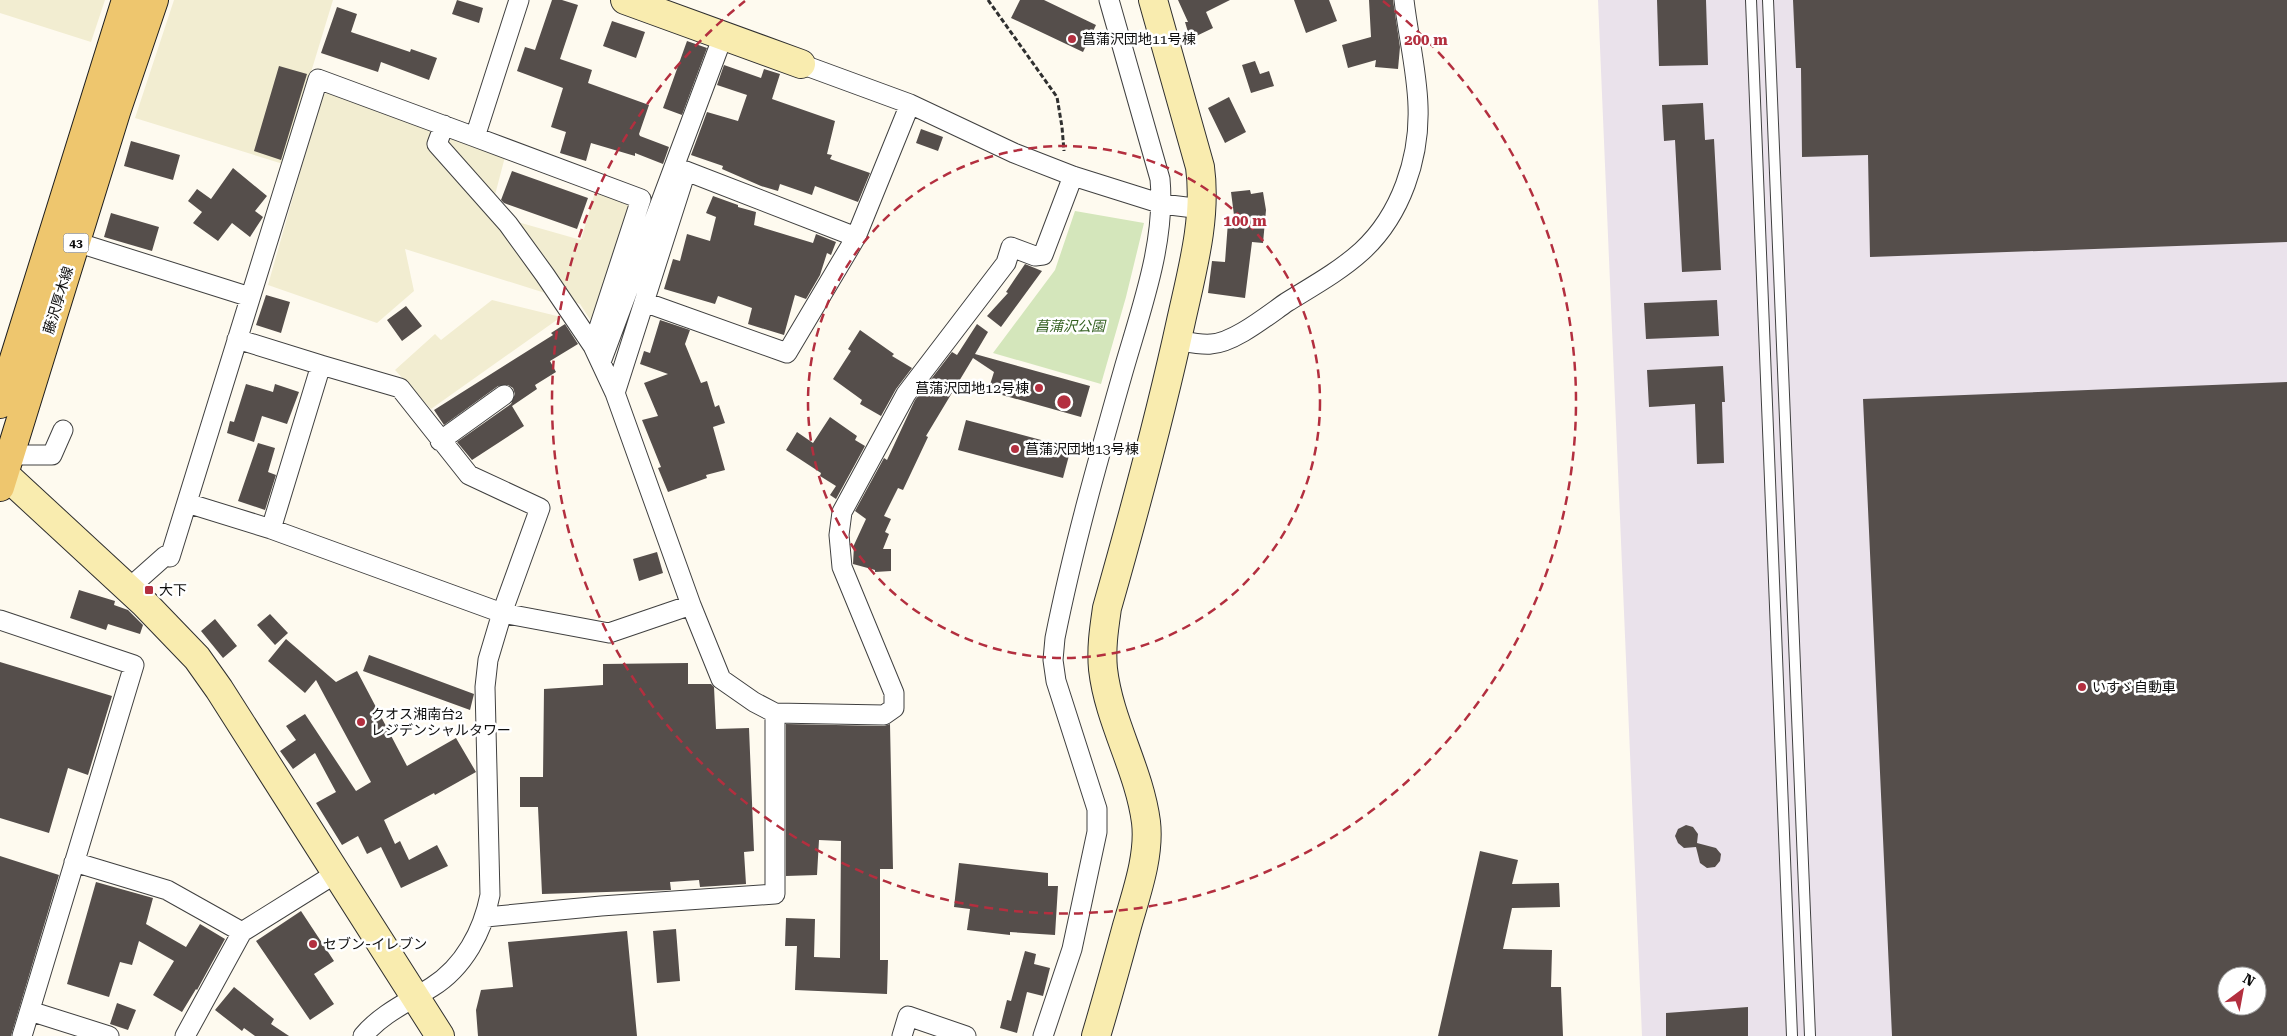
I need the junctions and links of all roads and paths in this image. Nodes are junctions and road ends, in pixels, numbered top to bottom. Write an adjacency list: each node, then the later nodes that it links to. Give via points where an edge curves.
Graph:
1 (126, 0): 30 (main road, 藤沢厚木線 / 43)
2 (154, 0): 21 (main road, 藤沢厚木線 / 43)
3 (519, 0): 15 (street)
4 (625, 0): 11 (street, via 656,8)
5 (988, 0): 16 (path, via 1057,97)
6 (1109, 0): 18 (street, via 1160,179)
7 (1153, 0): 19 (street, via 1200,167)
8 (1404, 0): 25 (street, via 1418,106 1416,144 1399,202 1385,224 1349,261 1240,332 1212,344)
9 (1751, 0): 56 (lane)
10 (1768, 0): 57 (lane)
11 (723, 36): 12 (street); 26 (street)
12 (801, 64): 13 (street)
13 (910, 104): 17 (street, via 1014,153); 20 (street)
14 (444, 125): 15 (street); 22 (street, via 318,79); 26 (street, via 437,144 508,224)
15 (475, 136): 26 (street, via 641,199)
16 (1064, 151)
17 (1073, 176): 18 (street); 40 (street, via 1043,255 1035,256 1012,247 1006,263 906,394 842,512 839,535 842,567 894,693 894,708 884,715)
18 (1162, 204): 19 (street); 54 (street, via 1144,297 1055,638 1053,660 1056,681 1097,809 1098,832 1072,949)
19 (1202, 209): 25 (street)
20 (856, 237): 23 (street, via 787,353); 23 (street, via 686,171)
21 (76, 242): 22 (street); 33 (main road, 藤沢厚木線 / 43)
22 (250, 297): 24 (street)
23 (644, 302): 28 (street)
24 (237, 339): 27 (street); 34 (street)
25 (1177, 340): 55 (street, via 1107,608 1102,639 1103,669 1110,703 1140,791 1146,824 1145,855)
26 (597, 354): 28 (street)
27 (320, 365): 32 (street, via 400,388); 35 (street)
28 (615, 393): 37 (street)
29 (504, 395): 32 (street)
30 (0, 404)
31 (63, 430): 33 (street, via 52,455)
32 (440, 440): 38 (street, via 469,475 540,508)
33 (4, 471): 36 (street)
34 (186, 503): 35 (street); 36 (street, via 170,557 165,556)
35 (271, 529): 38 (street)
36 (129, 588): 42 (street, via 197,658)
37 (691, 605): 38 (street, via 609,633); 40 (street, via 721,680)
38 (502, 613): 43 (street, via 488,660 485,687 490,895)
39 (0, 620): 41 (street, via 134,665)
40 (775, 712): 43 (street, via 775,894)
41 (74, 862): 44 (street, via 167,890); 46 (street)
42 (335, 874): 44 (street); 45 (street)
43 (486, 917): 45 (street, via 471,946 452,969 434,986)
44 (242, 932): 49 (street)
45 (415, 996): 50 (street, via 391,1011); 51 (street)
46 (30, 1011): 47 (street); 48 (street)
47 (22, 1036)
48 (108, 1036)
49 (185, 1036)
50 (363, 1036)
51 (440, 1036)
52 (902, 1036): 53 (street, via 908,1016)
53 (966, 1036)
54 (1043, 1036)
55 (1096, 1036)
56 (1792, 1036)
57 (1810, 1036)

